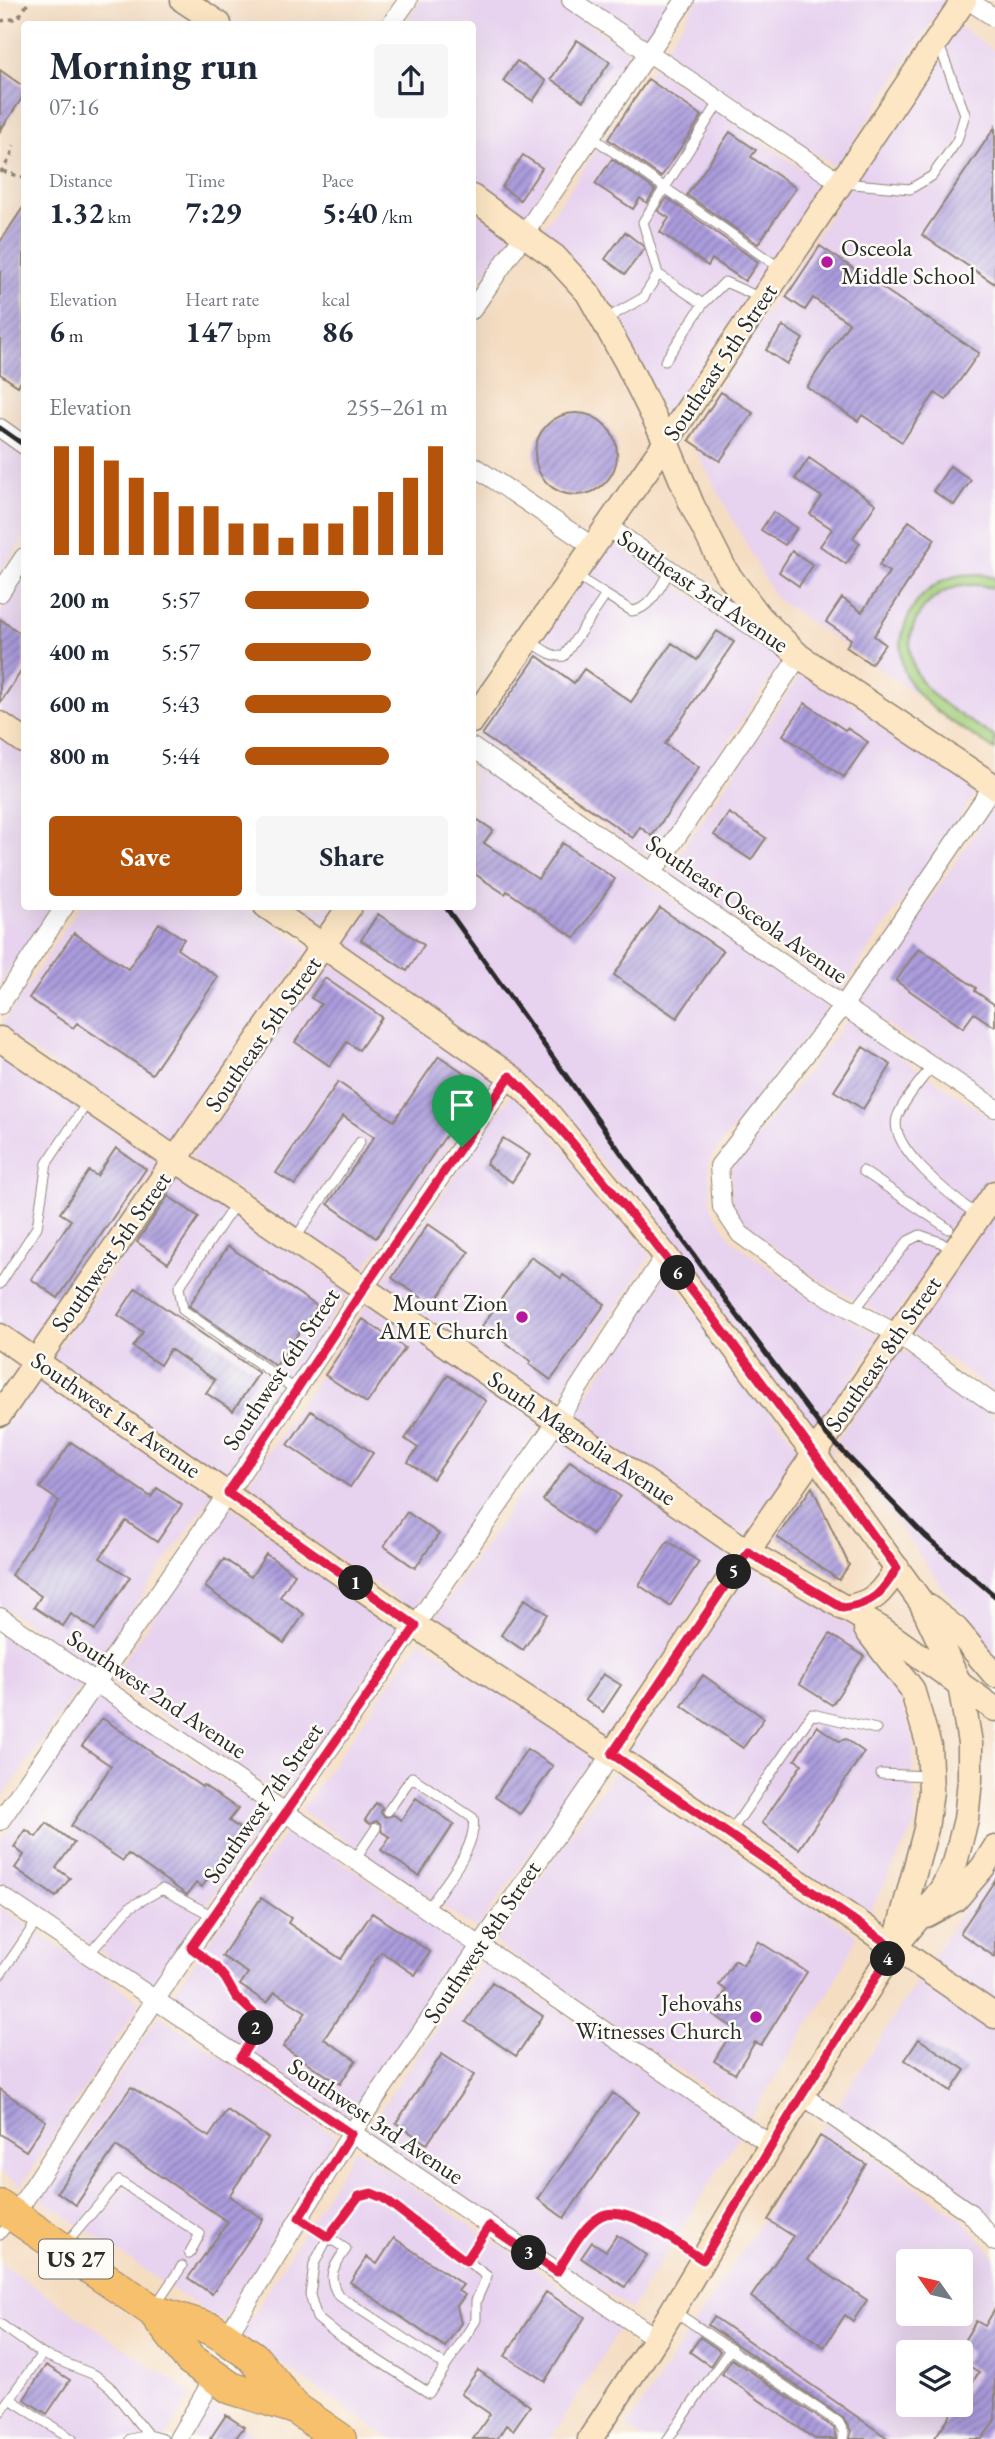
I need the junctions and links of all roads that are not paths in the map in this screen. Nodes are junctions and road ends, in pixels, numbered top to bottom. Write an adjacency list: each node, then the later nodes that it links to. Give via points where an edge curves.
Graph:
1 (183, 0): 7 (street)
2 (408, 0): 8 (street)
3 (571, 0): 10 (street)
4 (685, 0): 10 (street)
5 (966, 0): 6 (street); 9 (street, Southeast 5th Street)
6 (995, 18)
7 (214, 21)
8 (393, 21)
9 (937, 40): 13 (street, Southeast 5th Street); 13 (lane, via 965,114 957,141 932,176 909,189)
10 (649, 53): 11 (street); 12 (street)
11 (720, 101): 13 (street); 14 (lane)
12 (592, 137): 14 (lane); 16 (street)
13 (841, 183): 17 (street, Southeast 5th Street)
14 (665, 188): 17 (lane); 18 (lane, via 643,222)
15 (476, 200): 16 (street, Southeast 3rd Avenue)
16 (526, 234): 20 (street); 22 (street, Southeast 3rd Avenue, via 580,284)
17 (782, 269): 19 (street, Southeast 5th Street)
18 (658, 274): 21 (lane); 22 (lane, via 643,298)
19 (762, 298): 21 (lane, via 724,282); 25 (street, Southeast 5th Street)
20 (476, 304)
21 (703, 304): 23 (lane)
22 (603, 320): 25 (street, Southeast 3rd Avenue)
23 (665, 361)
24 (0, 428): 26 (street)
25 (666, 442): 28 (street, Southeast 5th Street); 36 (street, Southeast 3rd Avenue, via 726,572 759,616)
26 (21, 443)
27 (476, 468): 29 (street, Southeast 3rd Avenue)
28 (607, 526): 29 (street, Southeast 5th Street); 31 (street, Southeast 3rd Avenue)
29 (592, 546): 32 (street, Southeast 5th Street)
30 (21, 562): 33 (street)
31 (670, 570): 34 (lane, via 639,611); 36 (street, Southeast 3rd Avenue)
32 (573, 573): 34 (lane); 35 (street, Southeast 5th Street)
33 (0, 593)
34 (606, 595): 35 (lane, via 564,656 550,654)
35 (528, 640): 37 (street, Southeast 5th Street)
36 (799, 656): 41 (street, Southeast 3rd Avenue); 42 (street)
37 (476, 715)
38 (0, 724): 39 (street)
39 (21, 739)
40 (476, 750): 42 (street, Southeast Osceola Avenue)
41 (994, 787): 48 (street)
42 (653, 873): 48 (street, Southeast Osceola Avenue)
43 (62, 910): 47 (street)
44 (272, 910): 46 (street)
45 (347, 910): 46 (street, Southeast 5th Street)
46 (324, 946): 51 (street); 55 (street, Southeast 5th Street)
47 (0, 1005)
48 (843, 1006): 50 (street, Southeast Osceola Avenue); 65 (street, via 719,1166 722,1207 740,1234 816,1290)
49 (0, 1040): 52 (street, South Magnolia Avenue)
50 (932, 1066): 53 (street, Southeast Osceola Avenue); 59 (lane, via 897,1116 896,1132 920,1168)
51 (510, 1076): 62 (street, via 542,1106); 64 (street, Southwest 6th Street)
52 (89, 1100): 55 (street, South Magnolia Avenue); 63 (lane, via 47,1163 37,1227)
53 (995, 1108)
54 (360, 1142): 60 (lane)
55 (176, 1160): 58 (street, South Magnolia Avenue); 68 (street, Southwest 5th Street)
56 (863, 1171): 61 (lane)
57 (995, 1192): 59 (street, Southeast 8th Street)
58 (237, 1202): 60 (street, South Magnolia Avenue); 69 (lane, via 179,1287 183,1310)
59 (979, 1216): 61 (street, Southeast 8th Street)
60 (293, 1240): 64 (street, South Magnolia Avenue)
61 (952, 1240): 65 (lane, via 940,1242 920,1235 908,1241); 66 (street, Southeast 8th Street)
62 (665, 1255): 72 (street, Southwest 7th Street); 73 (street)
63 (0, 1284)
64 (364, 1288): 69 (street, Southwest 6th Street); 72 (street, South Magnolia Avenue)
65 (854, 1311): 66 (street)
66 (897, 1334): 70 (street); 73 (street, Southeast 8th Street)
67 (0, 1335): 68 (street, Southwest 1st Avenue)
68 (36, 1361): 71 (street, Southwest 5th Street); 74 (street, Southwest 1st Avenue)
69 (296, 1390): 74 (street, Southwest 6th Street)
70 (995, 1405)
71 (0, 1414)
72 (557, 1421): 75 (street, South Magnolia Avenue); 80 (street, Southwest 7th Street)
73 (814, 1454): 75 (street, Southeast 8th Street); 76 (street)
74 (228, 1493): 80 (street, Southwest 1st Avenue); 82 (street, Southwest 6th Street)
75 (748, 1552): 78 (street, South Magnolia Avenue); 86 (street, Southwest 8th Street)
76 (897, 1568): 77 (street); 78 (street, via 874,1599)
77 (922, 1602): 81 (street, via 956,1629); 83 (street)
78 (848, 1611): 83 (street, South Magnolia Avenue); 88 (street, via 912,1689 929,1746)
79 (0, 1617): 82 (street, Southwest 2nd Avenue)
80 (416, 1626): 86 (street, Southwest 1st Avenue); 90 (street, Southwest 7th Street)
81 (995, 1675)
82 (96, 1682): 90 (street, Southwest 2nd Avenue); 91 (street, Southwest 6th Street)
83 (960, 1685): 84 (street, South Magnolia Avenue); 99 (street, via 971,1743 966,1819 955,1863 942,1889)
84 (995, 1709)
85 (876, 1729): 93 (lane, via 812,1714)
86 (612, 1754): 93 (street, Southwest 1st Avenue); 101 (street, Southwest 8th Street)
87 (881, 1773): 88 (lane)
88 (930, 1776): 103 (street, via 926,1829)
89 (388, 1811): 97 (lane, via 412,1777 473,1818 470,1844)
90 (286, 1812): 95 (street, Southwest 2nd Avenue); 98 (street, Southwest 7th Street)
91 (0, 1821)
92 (376, 1828): 95 (lane)
93 (729, 1835): 103 (street, Southwest 1st Avenue)
94 (995, 1848): 99 (street, via 956,1899)
95 (355, 1859): 97 (street, Southwest 2nd Avenue)
96 (0, 1895): 100 (street, Southwest 3rd Avenue)
97 (428, 1909): 101 (street, Southwest 2nd Avenue)
98 (213, 1916): 102 (street, Southwest 7th Street); 104 (lane, via 162,1889 130,1907)
99 (916, 1920): 103 (street)
100 (37, 1921): 104 (street, Southwest 3rd Avenue); 105 (lane)
101 (480, 1945): 110 (street, Southwest 8th Street); 111 (street, Southwest 2nd Avenue)
102 (191, 1948): 106 (street, Southwest 7th Street); 108 (lane, via 214,1965 255,2015 257,2031)
103 (894, 1948): 107 (street, Southwest 1st Avenue); 109 (street)
104 (88, 1955): 106 (street, Southwest 3rd Avenue)
105 (0, 1975)
106 (155, 2000): 108 (street, Southwest 3rd Avenue); 113 (street, Southwest 7th Street)
107 (995, 2016)
108 (240, 2058): 110 (street, Southwest 3rd Avenue)
109 (802, 2095): 111 (street); 116 (street, via 970,2213)
110 (351, 2134): 112 (street, Southwest 8th Street); 114 (street, Southwest 3rd Avenue)
111 (771, 2145): 119 (street)
112 (299, 2218): 115 (lane); 126 (street, Southwest 8th Street)
113 (5, 2219): 117 (highway, US 27)
114 (489, 2226): 120 (lane); 122 (street, Southwest 3rd Avenue)
115 (328, 2237): 120 (lane, via 359,2196 371,2193); 130 (lane, via 346,2249 332,2270 331,2284 338,2295); 130 (lane, via 314,2264 310,2295 317,2318 429,2393)
116 (995, 2242)
117 (62, 2249): 118 (lane, via 119,2181 200,2234); 124 (highway, US 27)
118 (189, 2254)
119 (703, 2260): 122 (lane, via 636,2218 614,2211 599,2216); 123 (street)
120 (466, 2261): 130 (lane, via 487,2276 476,2301 476,2320)
121 (182, 2266): 124 (lane)
122 (557, 2272): 127 (street, Southwest 3rd Avenue)
123 (673, 2310): 127 (street); 128 (lane)
124 (153, 2311): 126 (highway, US 27, via 212,2329); 131 (highway, US 27, via 190,2359)
125 (0, 2325): 129 (lane)
126 (226, 2338): 133 (highway, US 27, via 253,2357)
127 (656, 2338): 141 (street)
128 (731, 2348): 142 (lane); 143 (lane, via 839,2423)
129 (42, 2354): 132 (lane); 135 (lane, via 95,2375)
130 (446, 2366)
131 (215, 2376): 133 (highway, US 27, via 231,2388); 139 (street)
132 (10, 2399): 134 (lane); 136 (lane)
133 (295, 2408): 140 (highway, US 27)
134 (0, 2412)
135 (148, 2435): 137 (lane); 138 (lane)
136 (72, 2439)
137 (130, 2439)
138 (163, 2439)
139 (178, 2439)
140 (340, 2439)
141 (590, 2439)
142 (668, 2439)
143 (843, 2439)

